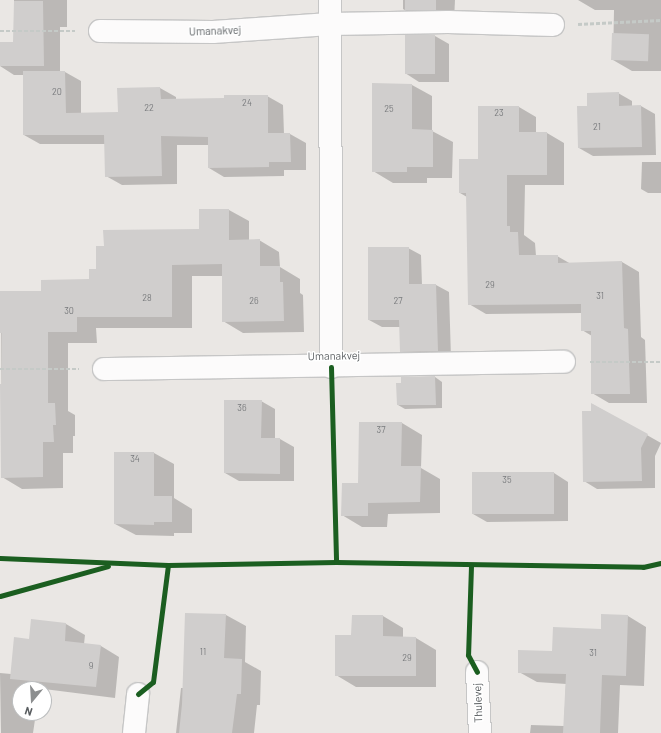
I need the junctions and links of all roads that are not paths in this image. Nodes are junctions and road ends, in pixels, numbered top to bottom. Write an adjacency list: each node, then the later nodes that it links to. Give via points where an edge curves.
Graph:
1 (330, 0): 2 (street, Umanakvej)
2 (330, 24): 3 (street, Umanakvej, via 470,22); 4 (street, Umanakvej, via 213,32); 6 (street, Umanakvej)
3 (553, 25)
4 (100, 30)
5 (564, 362): 6 (street, Umanakvej)
6 (331, 366): 7 (street, Umanakvej)
7 (104, 369)
8 (477, 672): 11 (street, Thulevej)
9 (138, 694): 10 (street)
10 (134, 733)
11 (480, 733)

